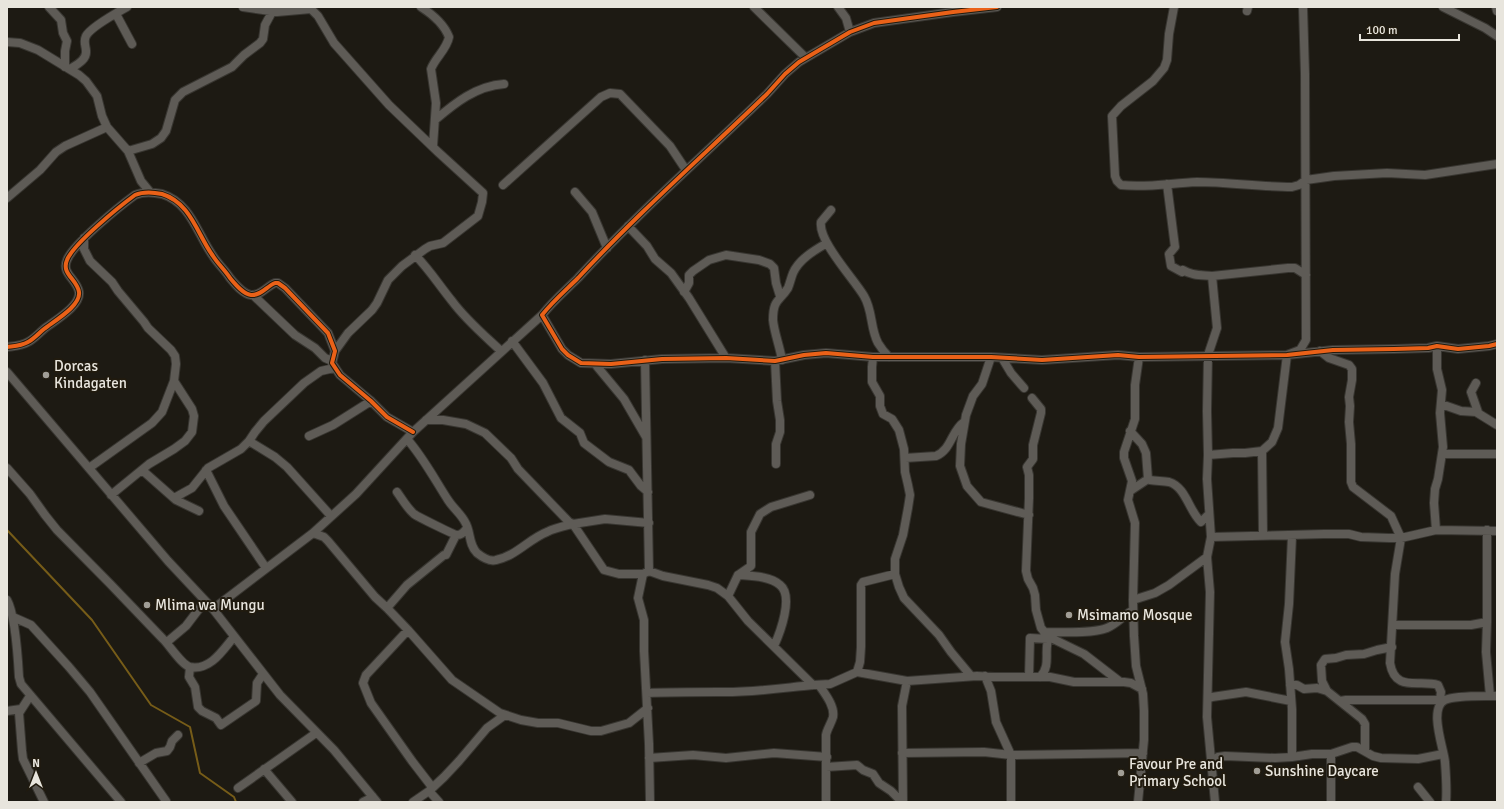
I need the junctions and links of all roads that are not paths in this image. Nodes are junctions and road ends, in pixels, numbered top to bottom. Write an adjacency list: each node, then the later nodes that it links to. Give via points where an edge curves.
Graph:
1 (50, 7): 21 (street, via 61,20 68,44 65,51)
2 (127, 7): 15 (street)
3 (243, 7): 14 (street)
4 (421, 7): 23 (street, via 440,23 448,37 431,69 436,103)
5 (754, 7): 20 (street)
6 (838, 7): 16 (street, via 846,18)
7 (997, 7): 16 (street, via 874,23)
8 (1174, 7): 31 (street, via 1164,68 1113,114 1111,119 1115,176 1118,182 1121,185 1133,186)
9 (1303, 7): 29 (street)
10 (1443, 7): 17 (street)
11 (1496, 7): 13 (street)
12 (313, 9): 14 (street); 25 (street, via 334,43 366,80)
13 (1497, 11)
14 (272, 12): 26 (street, via 260,43 232,67 183,92 175,100 166,131 161,138 152,144)
15 (116, 14): 19 (street); 21 (street, via 88,33 84,41 86,56)
16 (850, 32): 20 (street)
17 (1497, 36)
18 (7, 42): 21 (street, via 20,43 38,50)
19 (132, 44)
20 (805, 57): 28 (street)
21 (67, 68): 24 (street, via 86,81 97,96)
22 (504, 84): 23 (street, via 475,91 455,102)
23 (435, 120): 25 (street)
24 (107, 127): 26 (street); 36 (street, via 56,152 40,170)
25 (433, 146): 42 (street, via 483,193 482,202 478,216 473,221 443,244 430,246)
26 (128, 151): 30 (street)
27 (1497, 164): 29 (street, via 1425,176 1409,173 1358,173)
28 (686, 170): 32 (street, via 670,146 652,126 620,94 610,93 601,97); 38 (street)
29 (1306, 180): 31 (street, via 1292,187 1217,183); 43 (street)
30 (141, 181): 33 (street); 35 (street)
31 (1167, 184): 46 (street, via 1175,247 1169,254 1171,266 1189,274)
32 (503, 185)
33 (150, 192): 35 (street); 48 (street, via 174,199 185,209 213,257 234,282 246,293)
34 (575, 192): 41 (street, via 592,212)
35 (135, 195): 39 (street)
36 (7, 198)
37 (831, 210): 40 (street, via 821,222 821,231)
38 (628, 226): 41 (street); 47 (street, via 647,246 655,259 671,273)
39 (84, 238): 55 (street, via 68,257 65,267 78,290 79,295 74,304 29,342); 72 (street, via 84,249 90,261 112,282 148,328 171,350 176,364)
40 (827, 242): 49 (street, via 796,267 788,287); 62 (street, via 864,296 870,308 878,342)
41 (606, 248): 50 (street)
42 (415, 255): 56 (street, via 388,280 377,302); 57 (street, via 462,313)
43 (1306, 261): 44 (street); 45 (street)
44 (1295, 268): 45 (street); 46 (street)
45 (1306, 275): 51 (street)
46 (1212, 276): 59 (street, via 1217,328)
47 (684, 292): 49 (street, via 689,283 689,275 693,271 710,260 726,255 770,264 774,268); 65 (street)
48 (254, 295): 56 (street, via 278,283 328,333); 70 (street, via 295,335 315,348)
49 (780, 296): 68 (street, via 776,302 773,319 778,339)
50 (542, 315): 52 (street); 69 (street, via 557,342 568,355 581,363)
51 (1306, 340): 58 (street); 60 (street, via 1300,350)
52 (512, 341): 57 (street); 101 (street, via 543,382 565,422 580,433 584,443 609,462 629,470)
53 (1497, 344): 54 (street, via 1458,349)
54 (1437, 346): 58 (street); 77 (street)
55 (7, 347)
56 (335, 351): 70 (street)
57 (501, 351): 79 (street)
58 (1318, 351): 60 (street); 121 (street, via 1349,365 1352,370 1349,422 1351,482 1353,487 1391,516)
59 (1208, 355): 60 (street); 64 (street); 91 (street)
60 (1287, 355): 88 (street, via 1278,428 1272,442)
61 (873, 357): 62 (street); 68 (street, via 819,353); 92 (street, via 872,382 880,396 883,414 896,425)
62 (890, 357): 63 (street)
63 (991, 357): 66 (street); 80 (street, via 982,384 967,409)
64 (1140, 357): 66 (street, via 1118,355 1042,360); 82 (street, via 1134,385 1134,418)
65 (726, 358): 67 (street); 68 (street)
66 (1002, 358): 74 (street)
67 (645, 360): 69 (street); 85 (street)
68 (779, 360): 93 (street, via 780,432 776,444)
69 (595, 364): 85 (street, via 624,400)
70 (333, 365): 76 (street, via 352,386); 87 (street, via 304,383 264,420)
71 (7, 372): 95 (street)
72 (174, 381): 95 (street, via 162,412 156,420); 96 (street, via 192,409 192,432 185,441)
73 (1476, 383): 78 (street, via 1470,392)
74 (1024, 388)
75 (1032, 398): 108 (street, via 1041,409 1041,413 1033,445 1033,459 1028,467)
76 (371, 401): 83 (street, via 387,417); 84 (street, via 333,425)
77 (1441, 404): 78 (street, via 1460,411); 89 (street, via 1444,447)
78 (1478, 412): 81 (street)
79 (426, 420): 83 (street); 111 (street, via 462,423 485,433)
80 (964, 422): 92 (street, via 958,427 948,447 940,454); 108 (street, via 960,466 967,486 981,502)
81 (1497, 425)
82 (1130, 431): 98 (street, via 1142,444 1146,453); 99 (street, via 1124,458 1132,481)
83 (413, 432): 86 (street)
84 (309, 436)
85 (647, 438): 101 (street)
86 (407, 439): 107 (street, via 356,494); 112 (street)
87 (249, 441): 97 (street, via 234,454); 107 (street, via 276,457)
88 (1262, 451): 91 (street); 118 (street)
89 (1442, 454): 90 (street); 113 (street, via 1435,489)
90 (1497, 454)
91 (1208, 455): 106 (street)
92 (905, 458): 126 (street, via 910,495 903,535 895,559)
93 (776, 464)
94 (7, 468): 141 (street, via 57,530)
95 (89, 468): 102 (street)
96 (142, 470): 102 (street); 104 (street)
97 (206, 470): 104 (street, via 192,488); 124 (street, via 224,506)
98 (1148, 479): 99 (street); 106 (street, via 1175,485 1201,522)
99 (1130, 491): 130 (street, via 1128,500 1136,529)
100 (397, 492): 117 (street, via 416,516)
101 (648, 492): 109 (street)
102 (111, 495): 131 (street)
103 (810, 495): 127 (street, via 771,507 760,514 751,532 751,566)
104 (174, 498): 105 (street)
105 (199, 511)
106 (1209, 514): 120 (street)
107 (331, 516): 110 (street)
108 (1029, 516): 139 (street, via 1026,571 1035,595 1038,622)
109 (649, 523): 111 (street, via 605,519); 125 (street)
110 (323, 524): 116 (street); 122 (street)
111 (573, 524): 112 (street, via 546,532 508,556 494,560 489,560 476,552); 125 (street, via 604,570 619,574)
112 (467, 528): 117 (street)
113 (1436, 530): 114 (street); 121 (street)
114 (1487, 530): 115 (street); 136 (street)
115 (1497, 531)
116 (313, 533): 122 (street); 124 (street)
117 (456, 535): 132 (street, via 446,556 407,585)
118 (1263, 535): 119 (street); 120 (street)
119 (1292, 536): 121 (street, via 1349,534 1371,538); 155 (street, via 1285,642)
120 (1211, 537): 123 (street)
121 (1401, 538): 137 (street, via 1395,574)
122 (326, 539): 132 (street)
123 (1207, 557): 130 (street, via 1169,586); 162 (street, via 1210,592)
124 (266, 568): 133 (street)
125 (646, 572): 128 (street, via 708,585); 158 (street, via 638,598 644,620)
126 (895, 574): 145 (street, via 863,582 861,585 861,647); 147 (street, via 904,598 939,635)
127 (738, 575): 128 (street); 142 (street, via 762,578 776,582 784,588 784,619)
128 (728, 596): 142 (street, via 748,621)
129 (7, 600): 135 (street, via 11,607)
130 (1133, 600): 134 (street)
131 (204, 601): 133 (street); 141 (street, via 186,626)
132 (387, 608): 138 (street)
133 (212, 610): 140 (street)
134 (1133, 610): 139 (street, via 1102,630 1062,632); 156 (street, via 1136,666)
135 (11, 620): 159 (street, via 19,677); 182 (street, via 31,625 68,666 90,692)
136 (1487, 622): 137 (street, via 1472,625); 160 (street, via 1486,652)
137 (1392, 625): 143 (street)
138 (408, 630): 169 (street, via 452,680); 187 (street, via 366,675 362,683 371,703)
139 (1047, 636): 149 (street, via 1030,638); 150 (street, via 1047,666); 152 (street, via 1084,654)
140 (233, 638): 144 (street, via 210,663); 146 (street)
141 (167, 642): 144 (street)
142 (774, 646): 154 (street)
143 (1392, 647): 157 (street, via 1323,661 1322,681); 163 (street, via 1390,664 1396,678 1406,683 1430,683 1438,686)
144 (190, 667): 146 (street, via 189,677 195,687 198,706 216,718 221,725 256,701 257,683)
145 (857, 672): 151 (street); 153 (street)
146 (263, 674): 170 (street)
147 (971, 676): 148 (street); 151 (street)
148 (985, 676): 149 (street); 177 (street, via 991,691 996,722)
149 (1029, 677): 150 (street)
150 (1040, 677): 152 (street, via 1074,682)
151 (907, 681): 173 (street, via 902,706)
152 (1120, 681): 156 (street)
153 (836, 682): 154 (street); 161 (street)
154 (816, 685): 158 (street, via 754,691); 161 (street)
155 (1290, 685): 157 (street); 164 (street)
156 (1142, 689): 174 (street)
157 (1327, 691): 165 (street)
158 (647, 693): 166 (street)
159 (30, 696): 167 (street); 192 (street)
160 (1493, 696): 163 (street)
161 (828, 699): 178 (street, via 833,718 827,728)
162 (1208, 699): 164 (street, via 1246,692); 181 (street)
163 (1442, 699): 165 (street); 176 (street, via 1437,718)
164 (1291, 701): 179 (street)
165 (1340, 701): 172 (street, via 1365,724)
166 (648, 708): 169 (street, via 629,723 601,731 558,723 538,723); 180 (street)
167 (21, 709): 168 (street); 191 (street, via 19,717 23,759)
168 (7, 711)
169 (505, 715): 187 (street, via 487,728)
170 (316, 733): 184 (street); 189 (street, via 334,750)
171 (178, 735): 182 (street, via 167,751 156,752)
172 (1365, 751): 175 (street, via 1352,747); 176 (street, via 1381,758 1395,759 1418,759)
173 (902, 753): 177 (street, via 979,752); 199 (street)
174 (1143, 753): 177 (street); 201 (street)
175 (1331, 754): 179 (street); 202 (street)
176 (1443, 754): 204 (street)
177 (1011, 755): 200 (street)
178 (827, 757): 180 (street, via 774,753 726,758 694,755); 183 (street)
179 (1292, 757): 181 (street, via 1225,756)
180 (649, 758): 197 (street)
181 (1211, 762): 190 (street)
182 (139, 763): 188 (street)
183 (826, 767): 198 (street); 199 (street, via 857,765 873,774 878,783)
184 (264, 769): 186 (street); 193 (street)
185 (1418, 787): 203 (street)
186 (238, 788)
187 (431, 789): 195 (street); 196 (street)
188 (166, 800)
189 (375, 800): 194 (street)
190 (1216, 801)
191 (44, 802)
192 (121, 802)
193 (292, 802)
194 (363, 802)
195 (413, 802)
196 (439, 802)
197 (650, 802)
198 (826, 802)
199 (903, 802)
200 (1011, 802)
201 (1138, 802)
202 (1331, 802)
203 (1430, 802)
204 (1446, 802)

